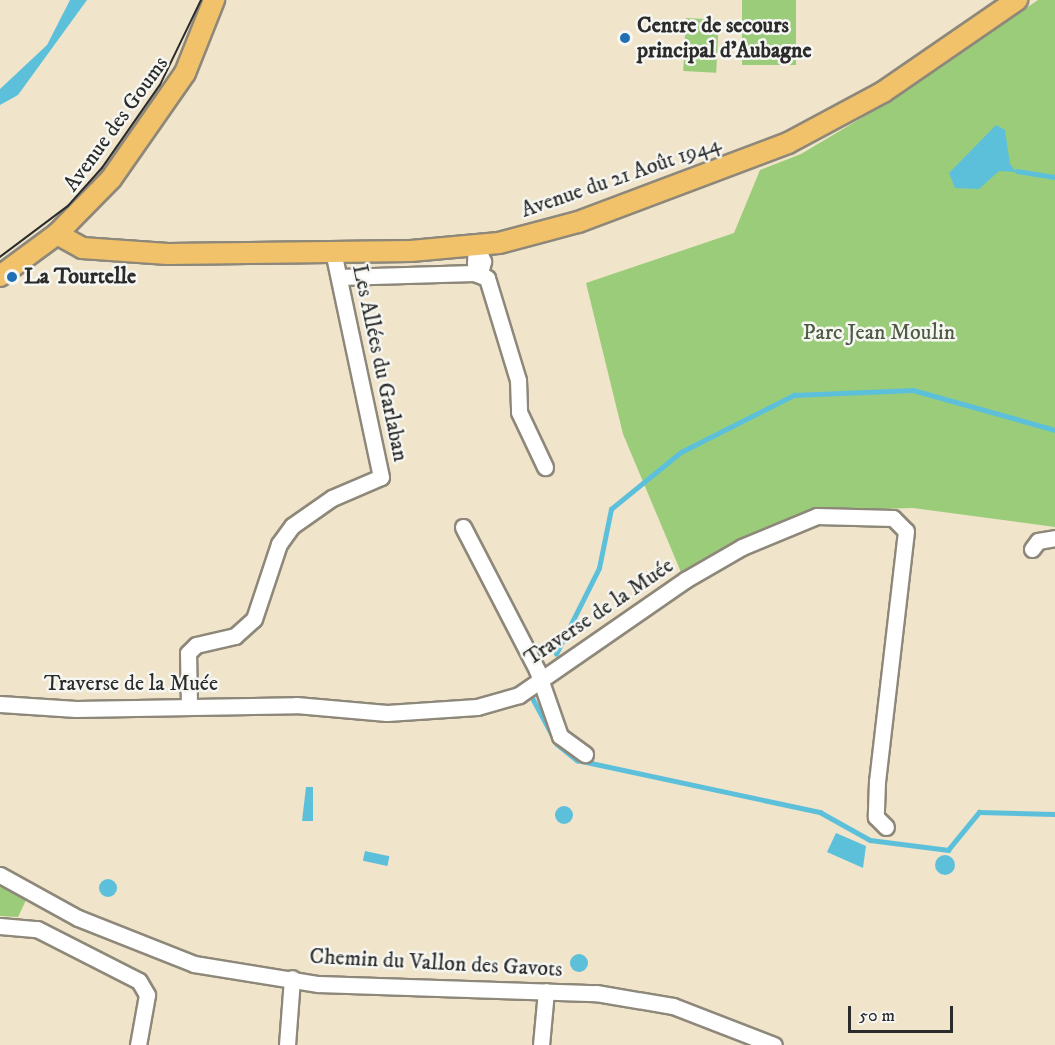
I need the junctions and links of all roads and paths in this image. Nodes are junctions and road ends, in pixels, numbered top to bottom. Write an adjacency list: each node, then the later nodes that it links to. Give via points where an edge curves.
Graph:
1 (213, 0): 3 (main road, Avenue des Goums, via 185,73 111,179)
2 (1017, 0): 4 (main road, Avenue du 21 Août 1944, via 883,92 788,143 578,222)
3 (57, 234): 5 (main road, Avenue du 21 Août 1944, via 81,248 168,254); 7 (main road, Avenue des Goums)
4 (476, 246): 5 (main road, Avenue du 21 Août 1944); 6 (street)
5 (333, 251): 8 (street, Les Allées du Garlaban)
6 (480, 274): 8 (street); 9 (street, via 488,282 518,380 523,425)
7 (0, 276)
8 (339, 277): 15 (street, Les Allées du Garlaban, via 381,477 332,498 292,526 279,544 254,619 235,636 196,645 188,653)
9 (545, 467)
10 (463, 527): 13 (street)
11 (1055, 538): 12 (street, via 1038,541)
12 (1032, 549)
13 (539, 680): 15 (street, Traverse de la Muée, via 496,703 426,713); 16 (street, via 560,736); 17 (street, Traverse de la Muée, via 685,580 752,543 817,516 901,520 906,531 877,781 876,817)
14 (0, 704): 15 (street, Traverse de la Muée, via 76,709)
15 (189, 704)
16 (585, 754)
17 (886, 826)
18 (0, 875): 20 (street, Chemin du Vallon des Gavots, via 78,918 161,954)
19 (0, 926): 22 (street, via 36,929 145,987)
20 (292, 978): 21 (street, Chemin du Vallon des Gavots, via 318,984); 23 (street)
21 (546, 991): 24 (street); 25 (street, Chemin du Vallon des Gavots, via 673,1006)
22 (138, 1045)
23 (287, 1045)
24 (542, 1045)
25 (774, 1045)

